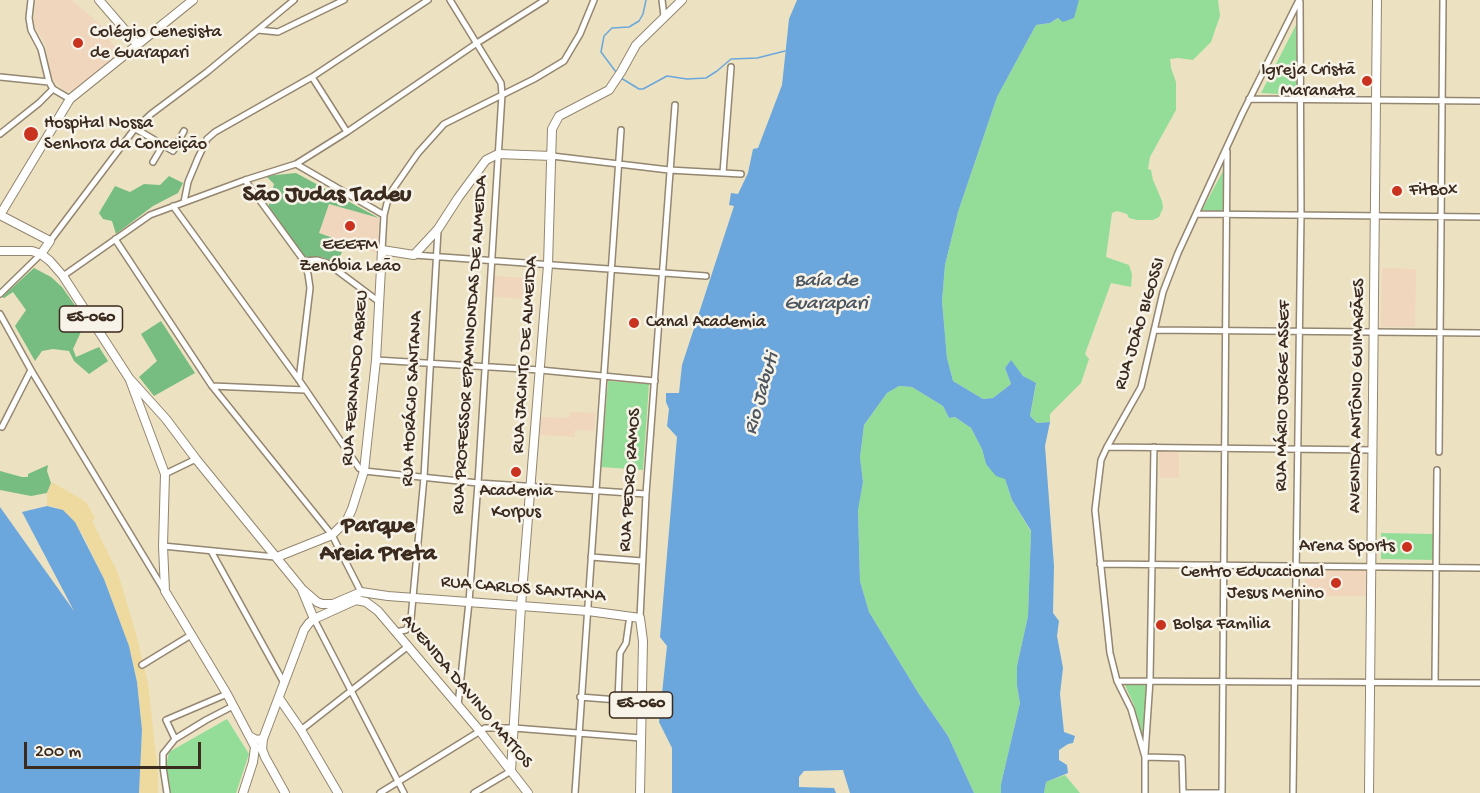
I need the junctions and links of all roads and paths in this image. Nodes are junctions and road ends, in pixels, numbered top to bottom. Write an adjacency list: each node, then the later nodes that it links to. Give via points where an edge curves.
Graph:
1 (31, 0): 22 (street, via 29,18)
2 (193, 0): 18 (street)
3 (294, 0): 16 (street)
4 (344, 0): 16 (street, via 278,32)
5 (428, 0): 21 (street)
6 (450, 0): 17 (street, RUA PROFESSOR EPAMINONDAS DE ALMEIDA)
7 (544, 0): 17 (street)
8 (594, 0): 24 (street, RUA FERNANDO ABREU, via 564,61)
9 (662, 0): 15 (street)
10 (682, 0): 15 (street, RUA JACINTO DE ALMEIDA)
11 (1300, 0): 26 (street, RUA JOÃO BIGOSSI); 27 (street, RUA MÁRIO JORGE ASSEF)
12 (1377, 0): 28 (street, AVENIDA ANTÔNIO GUIMARÃES)
13 (1443, 0): 29 (street)
14 (100, 1): 18 (street)
15 (664, 16): 40 (street, RUA JACINTO DE ALMEIDA, via 636,45 609,90 559,116 552,129)
16 (258, 30): 32 (street)
17 (477, 43): 24 (street, RUA PROFESSOR EPAMINONDAS DE ALMEIDA, via 501,82); 35 (street)
18 (137, 44): 25 (street)
19 (731, 67): 45 (street)
20 (0, 77): 22 (street)
21 (312, 77): 35 (street); 48 (street, via 207,139 188,182)
22 (49, 82): 23 (street)
23 (53, 89): 25 (street); 36 (street)
24 (502, 94): 39 (street, RUA PROFESSOR EPAMINONDAS DE ALMEIDA); 50 (street, RUA FERNANDO ABREU, via 444,123 389,195)
25 (70, 99): 54 (street)
26 (1249, 99): 27 (street); 38 (street, RUA JOÃO BIGOSSI)
27 (1301, 100): 28 (street); 53 (street, RUA MÁRIO JORGE ASSEF)
28 (1376, 100): 29 (street); 55 (street, AVENIDA ANTÔNIO GUIMARÃES)
29 (1441, 101): 30 (street); 56 (street)
30 (1480, 101)
31 (675, 105): 44 (street, RUA PEDRO RAMOS)
32 (136, 129): 37 (street); 60 (street)
33 (621, 130): 43 (street)
34 (184, 131): 37 (street, via 173,151)
35 (347, 132): 42 (street)
36 (0, 134)
37 (163, 146): 41 (street)
38 (1227, 150): 51 (street, RUA JOÃO BIGOSSI); 52 (street)
39 (498, 154): 40 (street); 58 (street, RUA HORÁCIO SANTANA, via 486,160); 66 (street, RUA PROFESSOR EPAMINONDAS DE ALMEIDA)
40 (552, 156): 43 (street); 68 (street, RUA JACINTO DE ALMEIDA)
41 (153, 162)
42 (296, 164): 47 (street); 50 (street)
43 (618, 164): 44 (street); 69 (street)
44 (669, 170): 45 (street); 70 (street, RUA PEDRO RAMOS)
45 (723, 172): 46 (street)
46 (741, 174)
47 (245, 180): 48 (street); 67 (street)
48 (184, 202): 49 (street)
49 (173, 206): 59 (street, via 150,215); 89 (street)
50 (384, 214): 61 (street, RUA FERNANDO ABREU)
51 (1197, 214): 52 (street); 76 (street, RUA JOÃO BIGOSSI, via 1163,292)
52 (1227, 214): 53 (street); 77 (street)
53 (1301, 214): 55 (street); 78 (street, RUA MÁRIO JORGE ASSEF)
54 (0, 215): 60 (street)
55 (1375, 216): 56 (street); 79 (street, AVENIDA ANTÔNIO GUIMARÃES)
56 (1441, 217): 57 (street); 80 (street)
57 (1480, 217)
58 (438, 229): 64 (street, RUA HORÁCIO SANTANA); 65 (street, RUA HORÁCIO SANTANA)
59 (115, 239): 71 (street); 91 (street)
60 (50, 241): 63 (street)
61 (382, 250): 64 (street); 74 (street, RUA FERNANDO ABREU)
62 (0, 251): 63 (main road)
63 (41, 254): 71 (main road, ES-060); 73 (street)
64 (414, 255): 65 (street)
65 (436, 256): 66 (street); 83 (street, RUA HORÁCIO SANTANA)
66 (492, 260): 68 (street); 84 (street, RUA PROFESSOR EPAMINONDAS DE ALMEIDA)
67 (304, 261): 74 (street, via 327,263); 89 (street, via 310,288)
68 (548, 265): 69 (street); 86 (street, RUA JACINTO DE ALMEIDA)
69 (611, 269): 70 (street); 87 (street)
70 (663, 273): 72 (street); 90 (street, RUA PEDRO RAMOS)
71 (63, 276): 88 (main road, ES-060)
72 (706, 276)
73 (0, 294)
74 (378, 302): 82 (street, RUA FERNANDO ABREU)
75 (0, 314): 85 (street)
76 (1154, 330): 77 (street); 94 (street, RUA JOÃO BIGOSSI, via 1141,387)
77 (1225, 331): 78 (street); 96 (street)
78 (1299, 332): 79 (street); 97 (street, RUA MÁRIO JORGE ASSEF)
79 (1374, 332): 80 (street); 98 (street, AVENIDA ANTÔNIO GUIMARÃES)
80 (1440, 332): 81 (street); 99 (street)
81 (1480, 333)
82 (376, 360): 83 (street); 102 (street, RUA FERNANDO ABREU)
83 (431, 364): 84 (street); 104 (street, RUA HORÁCIO SANTANA)
84 (484, 366): 86 (street); 105 (street, RUA PROFESSOR EPAMINONDAS DE ALMEIDA)
85 (31, 370): 93 (street); 123 (street)
86 (540, 370): 87 (street); 106 (street, RUA JACINTO DE ALMEIDA)
87 (604, 376): 90 (street); 107 (street)
88 (129, 378): 100 (main road, ES-060); 103 (street)
89 (299, 380): 92 (street)
90 (655, 381): 108 (street, RUA PEDRO RAMOS)
91 (212, 386): 92 (street); 109 (street)
92 (305, 390): 102 (street, via 354,463)
93 (2, 427)
94 (1107, 447): 95 (street); 115 (street, RUA JOÃO BIGOSSI, via 1101,460 1095,510)
95 (1154, 447): 96 (street); 116 (street)
96 (1224, 448): 97 (street); 117 (street)
97 (1298, 449): 98 (street); 118 (street, RUA MÁRIO JORGE ASSEF)
98 (1372, 450): 119 (street, AVENIDA ANTÔNIO GUIMARÃES)
99 (1439, 452)
100 (196, 459): 103 (street); 112 (main road, ES-060)
101 (1437, 470): 120 (street)
102 (364, 471): 104 (street); 109 (street, RUA FERNANDO ABREU, via 347,520)
103 (165, 474): 110 (street)
104 (424, 477): 105 (street); 126 (street, RUA HORÁCIO SANTANA)
105 (478, 483): 106 (street); 127 (street, RUA PROFESSOR EPAMINONDAS DE ALMEIDA)
106 (531, 487): 107 (street); 128 (street, RUA JACINTO DE ALMEIDA)
107 (597, 490): 108 (street); 113 (street)
108 (646, 494): 114 (street, RUA PEDRO RAMOS)
109 (332, 535): 112 (street); 124 (street)
110 (163, 546): 111 (street); 123 (street)
111 (211, 551): 112 (street); 144 (street)
112 (277, 557): 122 (main road, RUA CARLOS SANTANA / ES-060)
113 (591, 557): 114 (street); 129 (street)
114 (642, 561): 131 (street, RUA PEDRO RAMOS)
115 (1100, 564): 116 (street); 138 (street, RUA JOÃO BIGOSSI)
116 (1152, 565): 117 (street); 139 (street)
117 (1224, 565): 118 (street); 142 (street)
118 (1296, 565): 119 (street); 140 (street, RUA MÁRIO JORGE ASSEF)
119 (1371, 566): 120 (street); 141 (street, AVENIDA ANTÔNIO GUIMARÃES)
120 (1436, 566): 121 (street); 143 (street)
121 (1480, 568)
122 (302, 590): 124 (main road, RUA CARLOS SANTANA / ES-060, via 327,605); 132 (main road, RUA CARLOS SANTANA / ES-060)
123 (165, 591): 135 (street)
124 (361, 592): 125 (main road, RUA CARLOS SANTANA / ES-060)
125 (382, 595): 126 (main road, RUA CARLOS SANTANA / ES-060); 130 (main road)
126 (412, 597): 127 (main road, RUA CARLOS SANTANA / ES-060); 134 (street, RUA HORÁCIO SANTANA, via 409,627 404,632)
127 (469, 602): 128 (main road, RUA CARLOS SANTANA / ES-060); 153 (street, RUA PROFESSOR EPAMINONDAS DE ALMEIDA)
128 (521, 606): 129 (main road, RUA CARLOS SANTANA / ES-060); 156 (street, RUA JACINTO DE ALMEIDA)
129 (588, 610): 131 (main road, RUA CARLOS SANTANA / ES-060); 149 (street)
130 (378, 611): 132 (main road, via 356,600); 134 (main road, AVENIDA DAVINO MATTOS)
131 (640, 618): 151 (main road, RUA PEDRO RAMOS / ES-060)
132 (314, 619): 144 (street, via 304,630); 146 (street)
133 (629, 622): 150 (street, via 620,653)
134 (395, 632): 136 (main road, AVENIDA DAVINO MATTOS)
135 (191, 635): 137 (street); 147 (street)
136 (407, 647): 146 (street); 153 (main road, AVENIDA DAVINO MATTOS)
137 (142, 665)
138 (1116, 678): 139 (street); 165 (street, RUA JOÃO BIGOSSI, via 1131,709)
139 (1150, 680): 142 (street); 165 (street)
140 (1295, 681): 141 (street); 142 (street); 182 (street, RUA MÁRIO JORGE ASSEF)
141 (1370, 681): 143 (street); 183 (street, AVENIDA ANTÔNIO GUIMARÃES)
142 (1223, 682): 181 (street)
143 (1435, 682): 145 (street)
144 (284, 683): 148 (street)
145 (1480, 683)
146 (351, 690): 157 (street); 168 (street)
147 (227, 694): 152 (street); 154 (street)
148 (279, 698): 157 (street); 163 (street)
149 (580, 698): 150 (street); 159 (street)
150 (618, 700): 151 (street)
151 (641, 705): 161 (main road, RUA PEDRO RAMOS / ES-060)
152 (233, 706): 155 (street); 160 (street)
153 (458, 706): 158 (main road, AVENIDA DAVINO MATTOS)
154 (198, 708): 155 (street); 162 (street, via 166,720)
155 (206, 720): 162 (street)
156 (514, 728): 158 (street); 159 (street); 167 (street, RUA JACINTO DE ALMEIDA)
157 (301, 730): 172 (street)
158 (479, 730): 167 (main road, AVENIDA DAVINO MATTOS); 168 (street)
159 (578, 734): 161 (street); 177 (street)
160 (252, 737): 163 (street); 166 (street)
161 (641, 738): 178 (main road, RUA PEDRO RAMOS / ES-060)
162 (175, 739): 169 (street, via 163,754)
163 (263, 739): 164 (street)
164 (265, 757): 166 (street); 171 (street)
165 (1145, 757): 179 (street, RUA JOÃO BIGOSSI); 180 (street, via 1182,758)
166 (254, 762): 170 (street)
167 (511, 771): 175 (street); 176 (main road, AVENIDA DAVINO MATTOS)
168 (398, 782): 173 (street); 174 (street)
169 (167, 793)
170 (243, 793)
171 (285, 793)
172 (338, 793)
173 (380, 793)
174 (404, 793)
175 (474, 793)
176 (528, 793)
177 (575, 793)
178 (640, 793)
179 (1145, 793)
180 (1184, 793): 181 (street)
181 (1222, 793)
182 (1293, 793)
183 (1369, 793)

